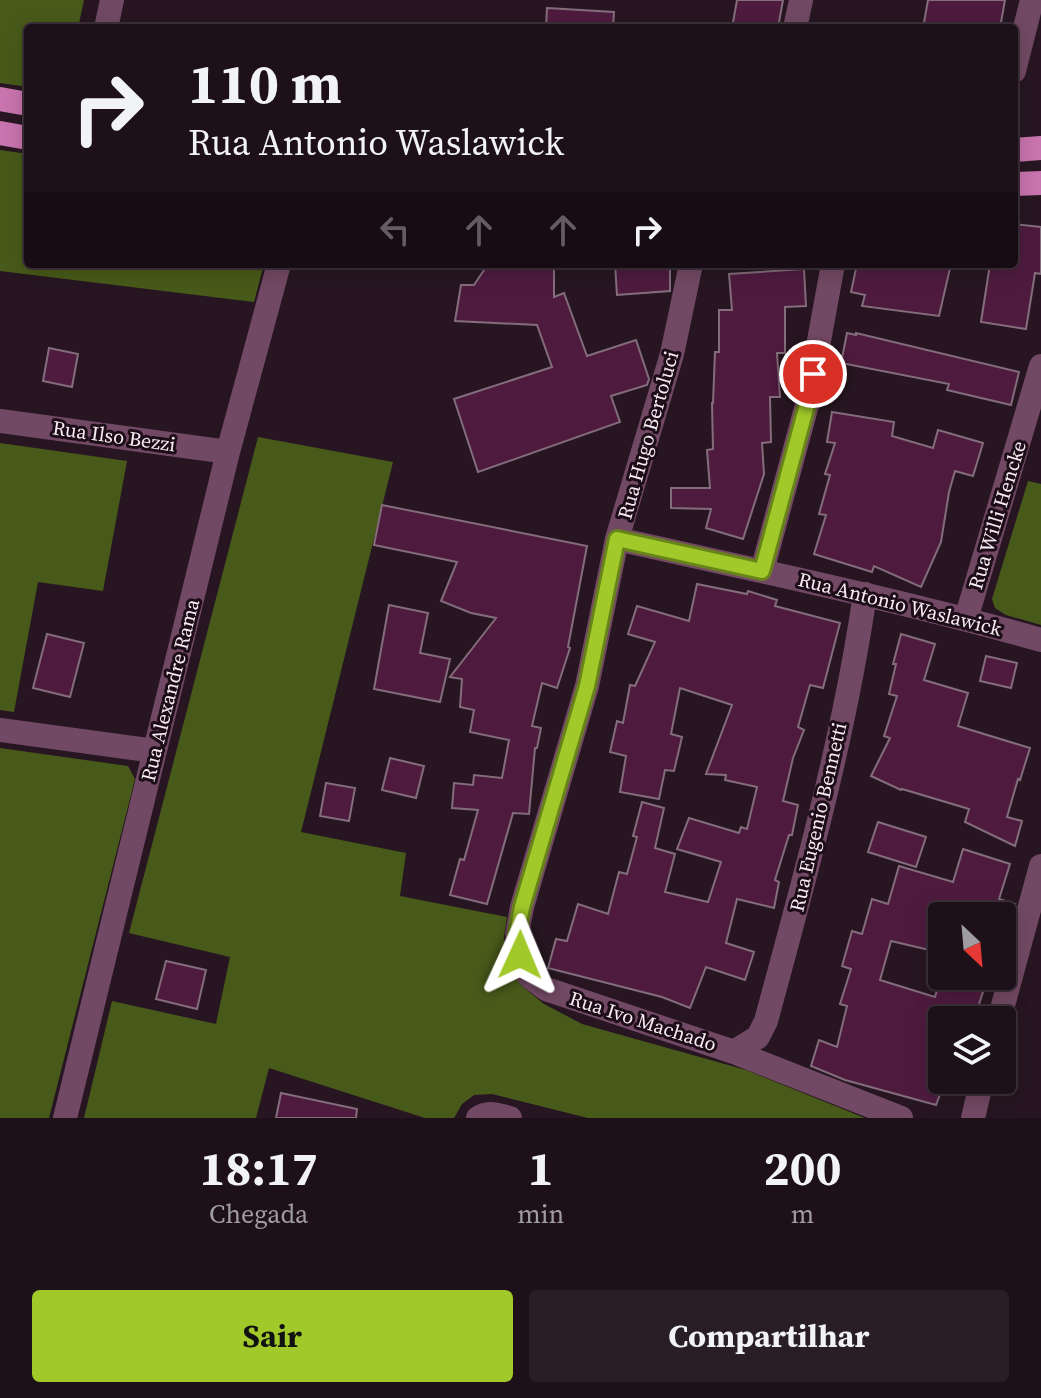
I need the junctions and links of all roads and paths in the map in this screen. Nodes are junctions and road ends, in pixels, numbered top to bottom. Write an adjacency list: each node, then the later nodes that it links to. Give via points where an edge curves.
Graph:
1 (112, 0): 4 (street)
2 (801, 0): 5 (street)
3 (1032, 0): 6 (street)
4 (107, 24)
5 (796, 24)
6 (1018, 55)
7 (0, 99): 8 (main road)
8 (24, 103)
9 (0, 133): 10 (main road)
10 (24, 137)
11 (1041, 148): 12 (main road)
12 (1018, 150)
13 (1041, 183): 14 (main road)
14 (1018, 184)
15 (278, 268): 20 (street, Rua Alexandre Rama)
16 (690, 268): 21 (street, Rua Hugo Bertoluci, via 672,354)
17 (832, 268): 22 (street, via 808,401)
18 (1041, 366): 24 (street, Rua Willi Hencke)
19 (0, 421): 20 (street, Rua Ilso Bezzi)
20 (228, 452): 27 (street, Rua Alexandre Rama)
21 (617, 539): 22 (street, Rua Antonio Waslawick); 29 (street, Rua Hugo Bertoluci, via 587,686 522,907 517,934)
22 (762, 571): 23 (street, Rua Antonio Waslawick)
23 (865, 594): 24 (street, Rua Antonio Waslawick); 31 (street, Rua Eugenio Bennetti, via 821,816)
24 (966, 619): 25 (street, Rua Antonio Waslawick)
25 (1041, 640)
26 (0, 730): 27 (street)
27 (155, 751): 33 (street, Rua Alexandre Rama)
28 (1041, 866): 30 (street)
29 (529, 976): 32 (street, Rua Ivo Machado, via 546,989)
30 (1003, 1006)
31 (758, 1037): 32 (street, Rua Ivo Machado)
32 (734, 1052): 36 (street)
33 (65, 1118)
34 (478, 1118): 35 (street)
35 (510, 1118)
36 (901, 1118)

